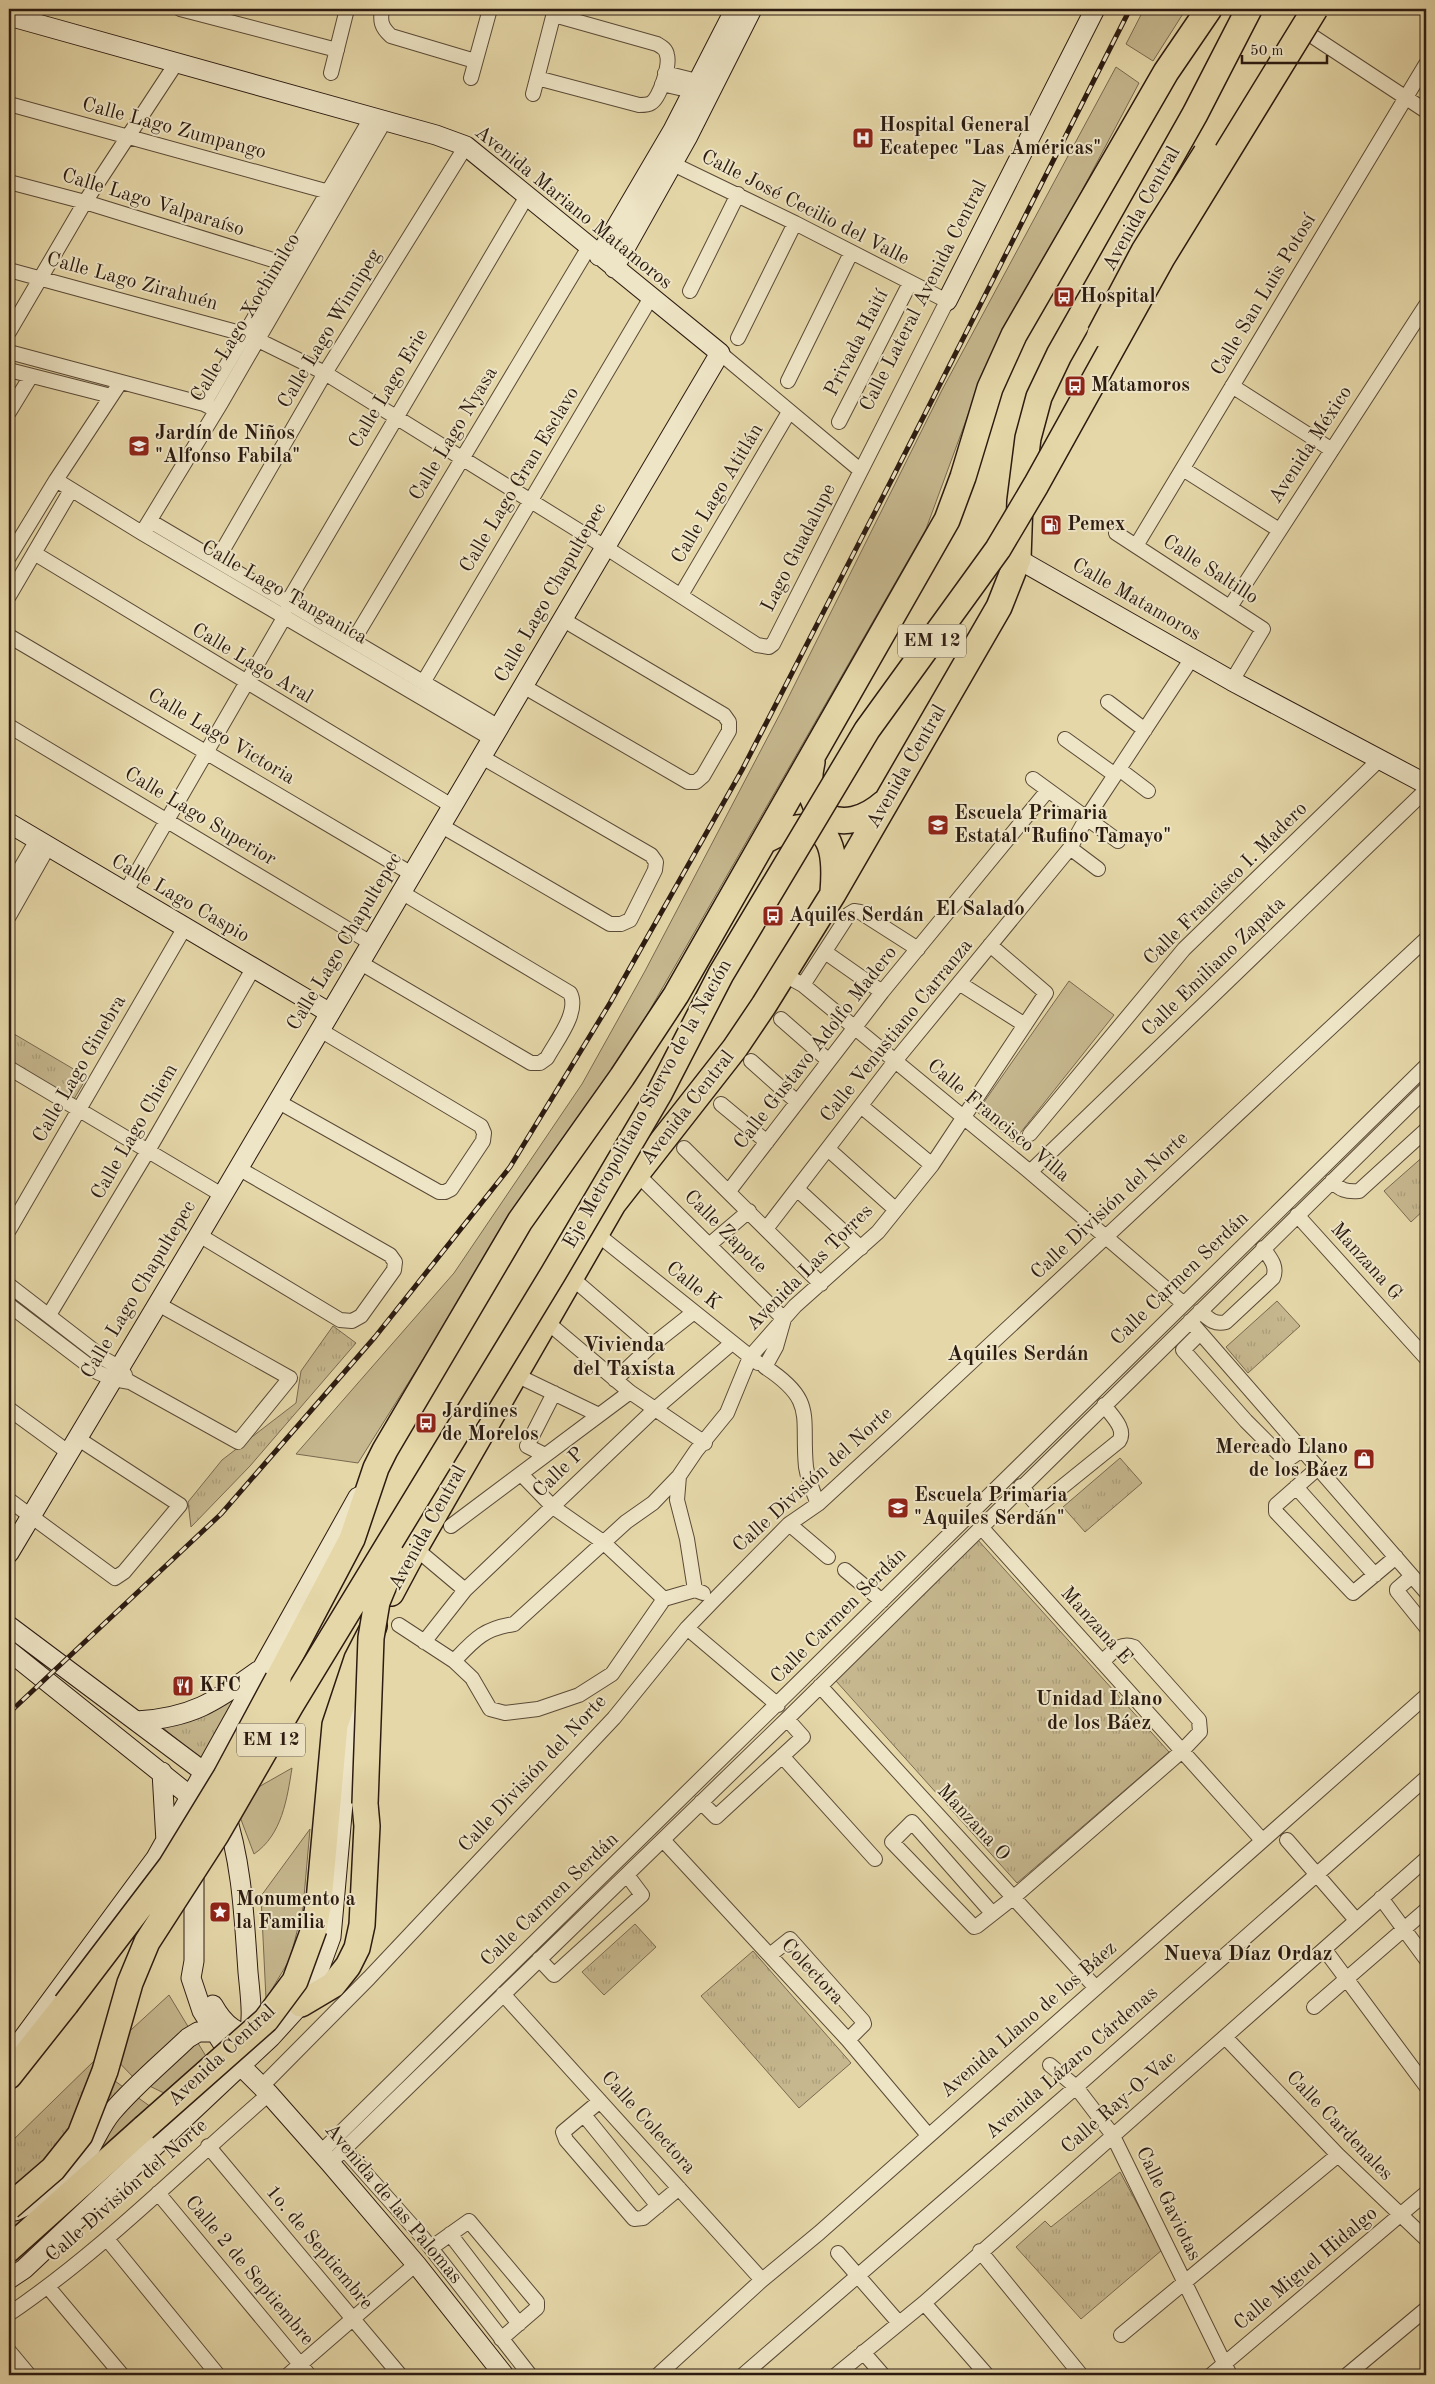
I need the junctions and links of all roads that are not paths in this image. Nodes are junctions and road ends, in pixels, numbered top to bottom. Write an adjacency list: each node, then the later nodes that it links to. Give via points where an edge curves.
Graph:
1 (180, 9): 14 (street)
2 (347, 9): 14 (street)
3 (382, 9): 15 (street, via 380,20 383,29 391,36)
4 (490, 9): 15 (street)
5 (735, 9): 22 (street)
6 (752, 9): 30 (street)
7 (1095, 9): 46 (street, Calle Lateral Avenida Central)
8 (1209, 9): 101 (highway, via 1166,72 1014,335 990,388 947,520)
9 (1249, 9): 81 (highway, Avenida Central, via 1195,114 1038,396 1027,444 1020,501)
10 (1296, 9): 160 (highway, Eje Metropolitano Siervo de la Nación / EM 12, bridge, via 1144,251 1021,484 986,542 855,721 658,1045 620,1094)
11 (554, 12): 20 (street); 21 (street, via 664,48 668,57)
12 (9, 16): 16 (street, Avenida Mariano Matamoros)
13 (1310, 20): 24 (street); 180 (highway, Eje Metropolitano Siervo de la Nación / EM 12, bridge, via 1162,258 998,549 867,730 721,974)
14 (337, 50): 18 (street)
15 (475, 61): 19 (street)
16 (176, 62): 27 (street, Avenida Mariano Matamoros); 28 (street)
17 (1426, 64): 24 (street, Calle San Luis Potosí)
18 (330, 73)
19 (471, 78)
20 (537, 78): 21 (street, via 639,105 650,104 657,98); 23 (street)
21 (663, 79): 22 (street)
22 (695, 86): 37 (street, via 673,130)
23 (533, 94)
24 (1406, 98): 26 (street); 59 (street, Calle San Luis Potosí)
25 (9, 104): 28 (street, Calle Lago Zumpango)
26 (1426, 111)
27 (378, 120): 29 (street, Avenida Mariano Matamoros); 32 (street, Calle Lago Xochimilco); 51 (street, Calle Lago Xochimilco)
28 (129, 136): 32 (street, Calle Lago Zumpango); 35 (street)
29 (466, 146): 34 (street, Avenida Mariano Matamoros); 55 (street, Calle Lago Winnipeg)
30 (672, 164): 33 (street, Calle José Cecilio del Valle); 40 (street)
31 (9, 182): 35 (street, Calle Lago Valparaíso)
32 (329, 192): 39 (street, Calle Lago Xochimilco)
33 (738, 194): 36 (street, Calle José Cecilio del Valle); 44 (street)
34 (527, 196): 37 (street, Avenida Mariano Matamoros); 64 (street, Calle Lago Erie)
35 (85, 202): 39 (street, Calle Lago Valparaíso); 42 (street)
36 (795, 223): 38 (street, Calle José Cecilio del Valle); 50 (street)
37 (594, 252): 40 (street, Avenida Mariano Matamoros); 67 (street, Calle Lago Nyasa)
38 (852, 253): 43 (street, Calle José Cecilio del Valle); 57 (street)
39 (286, 264): 49 (street, Calle Lago Xochimilco)
40 (614, 268): 45 (street, Avenida Mariano Matamoros)
41 (9, 270): 42 (street, Calle Lago Zirahuén)
42 (40, 278): 48 (street); 49 (street, Calle Lago Zirahuén)
43 (910, 283): 46 (street, Calle José Cecilio del Valle); 65 (street, Privada Haití)
44 (690, 291)
45 (650, 299): 53 (street, Avenida Mariano Matamoros); 72 (street, Calle Lago Gran Esclavo)
46 (947, 302): 69 (street, Calle Lateral Avenida Central)
47 (1426, 305): 66 (street, Avenida México)
48 (9, 332)
49 (244, 334): 61 (street, Calle Lago Xochimilco)
50 (738, 338)
51 (258, 340): 55 (street); 61 (street, Calle Lago Xochimilco)
52 (9, 352): 58 (street)
53 (720, 353): 63 (street, Avenida Mariano Matamoros); 78 (street, Calle Lago Chapultepec)
54 (9, 370): 56 (street)
55 (325, 374): 64 (street); 82 (street, Calle Lago Winnipeg)
56 (31, 376): 60 (street); 62 (street)
57 (788, 381)
58 (120, 383): 60 (street); 61 (street)
59 (1232, 386): 66 (street); 68 (street, Calle San Luis Potosí)
60 (111, 396): 70 (street)
61 (210, 406): 73 (street, Calle Lago Xochimilco)
62 (9, 412)
63 (789, 412): 69 (street, Avenida Mariano Matamoros); 84 (street, Calle Lago Atitlán)
64 (395, 418): 67 (street); 86 (street, Calle Lago Erie)
65 (839, 422)
66 (1332, 450): 74 (street, Avenida México)
67 (462, 460): 72 (street); 89 (street, Calle Lago Nyasa)
68 (1183, 469): 74 (street); 77 (street, Calle San Luis Potosí)
69 (860, 470): 84 (street, Lago Guadalupe, via 773,644 757,645)
70 (56, 480): 71 (street, Calle Lago Tanganica); 80 (street)
71 (71, 490): 75 (street, Calle Lago Tanganica); 79 (street)
72 (531, 501): 78 (street); 91 (street, Calle Lago Gran Esclavo)
73 (150, 521): 75 (street, Calle Lago Xochimilco); 82 (street, Calle Lago Tanganica)
74 (1279, 530): 85 (street, Avenida México)
75 (142, 533): 86 (street, Calle Lago Tanganica)
76 (1116, 533): 77 (street, Calle Saltillo)
77 (1136, 546): 85 (street, Calle Saltillo)
78 (605, 547): 84 (street); 87 (street, Calle Lago Chapultepec)
79 (34, 553): 83 (street); 93 (street, Calle Lago Aral)
80 (9, 557)
81 (1018, 559): 90 (street, Calle Matamoros); 109 (highway, Avenida Central, via 1000,608)
82 (217, 560): 86 (street, Calle Lago Tanganica)
83 (9, 596)
84 (681, 596)
85 (1230, 607): 92 (street, Calle Saltillo, via 1263,629)
86 (286, 610): 89 (street, Calle Lago Tanganica); 93 (street, Calle Lago Erie); 98 (street, Calle Lago Tanganica)
87 (562, 619): 94 (street, Calle Lago Chapultepec); 94 (street, via 724,715 729,722 729,731 703,776 696,782 688,782)
88 (9, 636): 100 (street, Calle Lago Victoria)
89 (352, 641): 91 (street, Calle Lago Tanganica)
90 (1192, 658): 92 (street, Calle Matamoros); 97 (street, Calle Venustiano Carranza)
91 (424, 681): 98 (street, Calle Lago Tanganica)
92 (1232, 681): 103 (street, Calle Matamoros)
93 (246, 684): 100 (street, Calle Lago Erie); 110 (street, Calle Lago Aral)
94 (523, 686): 98 (street, Calle Lago Chapultepec)
95 (1108, 702): 97 (street)
96 (9, 726): 112 (street, Calle Lago Superior)
97 (1145, 730): 104 (street, Calle Venustiano Carranza)
98 (496, 733): 102 (street, Calle Lago Chapultepec)
99 (1065, 739): 104 (street)
100 (207, 752): 112 (street, Calle Lago Erie); 120 (street, Calle Lago Victoria)
101 (813, 754): 109 (highway, via 808,788 817,808 826,816 835,820 855,819 868,815); 115 (highway)
102 (480, 756): 110 (street, Calle Lago Chapultepec); 114 (street, via 651,855 656,862 655,870 630,920 610,924)
103 (1380, 759): 106 (street, Calle Matamoros); 155 (street, Calle Francisco I. Madero, via 1184,949)
104 (1117, 772): 108 (street); 111 (street, Calle Venustiano Carranza)
105 (1033, 779): 107 (street)
106 (1425, 781): 163 (street, Calle Emiliano Zapata)
107 (1048, 790): 111 (street); 130 (street, Calle Gustavo Adolfo Madero)
108 (1148, 791)
109 (886, 802): 124 (highway, Avenida Central)
110 (452, 806): 114 (street, Calle Lago Chapultepec)
111 (1086, 819): 116 (street); 118 (street, Calle Venustiano Carranza)
112 (167, 820): 123 (street, Calle Lago Erie); 128 (street, Calle Lago Superior)
113 (9, 823): 117 (street, Calle Lago Caspio)
114 (440, 825): 120 (street, Calle Lago Chapultepec)
115 (764, 841): 124 (highway, via 793,828 817,830 831,843); 160 (highway, via 676,995 622,1077)
116 (1118, 841)
117 (42, 843): 121 (street); 123 (street, Calle Lago Caspio); 125 (street)
118 (1070, 848): 119 (street); 129 (street, Calle Venustiano Carranza)
119 (1098, 869)
120 (412, 874): 122 (street, Calle Lago Chapultepec)
121 (9, 888)
122 (401, 892): 128 (street, Calle Lago Chapultepec); 132 (street, via 570,994 574,1001 572,1011 547,1058 540,1063 531,1062)
123 (124, 893): 126 (street, Calle Lago Caspio)
124 (833, 894): 134 (highway, Avenida Central)
125 (9, 916)
126 (185, 927): 133 (street, Calle Lago Caspio); 152 (street, Calle Lago Ginebra)
127 (1426, 939): 176 (street, Calle División del Norte)
128 (371, 943): 132 (street, Calle Lago Chapultepec)
129 (990, 945): 135 (street, Calle Venustiano Carranza); 139 (street, Avenida Las Torres, via 1046,993)
130 (918, 949): 131 (street, via 854,911); 136 (street, Calle Gustavo Adolfo Madero)
131 (825, 952): 134 (street); 136 (street)
132 (359, 962): 137 (street, Calle Lago Chapultepec)
133 (254, 967): 137 (street, Calle Lago Caspio); 159 (street, Calle Lago Chiem)
134 (793, 980): 140 (street, Calle Francisco Villa); 164 (highway, Avenida Central, via 735,1048)
135 (959, 984): 139 (street); 144 (street, Calle Venustiano Carranza)
136 (882, 992): 140 (street, Calle Gustavo Adolfo Madero)
137 (330, 1013): 141 (street, Calle Lago Chapultepec)
138 (781, 1019): 143 (street)
139 (1025, 1025): 153 (street, Avenida Las Torres)
140 (854, 1029): 143 (street, Calle Gustavo Adolfo Madero); 144 (street, Calle Francisco Villa)
141 (320, 1030): 148 (street, Calle Lago Chapultepec); 148 (street, via 481,1126 483,1141 451,1189 439,1192)
142 (751, 1061): 149 (street)
143 (829, 1061): 149 (street, Calle Gustavo Adolfo Madero)
144 (895, 1062): 151 (street, Calle Venustiano Carranza); 153 (street, Calle Francisco Villa)
145 (1426, 1066): 185 (street, Calle Carmen Serdán)
146 (9, 1069): 152 (street)
147 (1424, 1096): 165 (street, Calle Carmen Serdán)
148 (277, 1102): 162 (street, Calle Lago Chapultepec)
149 (797, 1102): 156 (street, Calle Gustavo Adolfo Madero)
150 (721, 1104): 156 (street)
151 (861, 1106): 158 (street, Calle Venustiano Carranza); 161 (street)
152 (80, 1110): 159 (street); 173 (street, Calle Lago Ginebra)
153 (964, 1118): 161 (street, Avenida Las Torres); 163 (street, Calle Francisco Villa)
154 (1426, 1130): 165 (street, via 1358,1191 1340,1189)
155 (1030, 1134)
156 (767, 1142): 167 (street, Calle Gustavo Adolfo Madero)
157 (684, 1148): 167 (street)
158 (828, 1149): 166 (street, Calle Venustiano Carranza); 169 (street)
159 (149, 1150): 168 (street); 188 (street, Calle Lago Chiem)
160 (564, 1155): 245 (highway, via 520,1220 376,1468 352,1540)
161 (932, 1165): 169 (street, Avenida Las Torres)
162 (238, 1168): 168 (street, Calle Lago Chapultepec); 175 (street, via 390,1255 395,1262 394,1270 361,1316 352,1321 340,1320)
163 (1030, 1172): 176 (street, Calle Francisco Villa)
164 (637, 1174): 174 (highway, Avenida Central, via 613,1204); 177 (street, Calle Zapote)
165 (1332, 1180): 171 (street, Calle Carmen Serdán)
166 (797, 1189): 172 (street, Calle Venustiano Carranza); 178 (street)
167 (729, 1191): 170 (street)
168 (222, 1195): 175 (street, Calle Lago Chapultepec)
169 (895, 1209): 178 (street, Avenida Las Torres)
170 (749, 1211): 172 (street); 177 (street)
171 (1297, 1215): 179 (street, Calle Carmen Serdán); 196 (street, Manzana G)
172 (766, 1229): 181 (street)
173 (9, 1230)
174 (597, 1234): 180 (highway, Avenida Central); 187 (street, Calle K)
175 (199, 1236): 184 (street, Calle Lago Chapultepec)
176 (1105, 1238): 185 (street, Calle Francisco Villa); 217 (street, Calle División del Norte)
177 (709, 1245): 190 (street, Calle Zapote)
178 (861, 1248): 181 (street, Avenida Las Torres)
179 (1263, 1248): 189 (street, Calle Carmen Serdán); 189 (street, via 1274,1264 1273,1278 1226,1322 1218,1324)
180 (562, 1276): 191 (highway, Avenida Central); 194 (street); 260 (highway, bridge, via 477,1415 384,1581 377,1602 372,1638); 312 (highway, Eje Metropolitano Siervo de la Nación / EM 12, bridge, via 291,1705 216,1835 147,1942 130,1983 104,2071 80,2135 53,2169)
181 (821, 1284): 190 (street, Avenida Las Torres)
182 (9, 1285): 183 (street)
183 (24, 1296): 186 (street); 188 (street)
184 (158, 1304): 199 (street, Calle Lago Chapultepec); 199 (street, via 287,1375 289,1381 238,1442)
185 (1184, 1304): 236 (street, Calle Carmen Serdán)
186 (11, 1307): 199 (street, via 97,1372)
187 (694, 1312): 193 (street, Calle K); 194 (street)
188 (49, 1315): 199 (street, via 106,1360)
189 (1195, 1316): 192 (street); 203 (street, Calle Carmen Serdán)
190 (784, 1319): 195 (street, Avenida Las Torres); 197 (street, via 776,1347)
191 (547, 1322): 198 (highway, Avenida Central); 200 (street)
192 (1200, 1333): 209 (street); 209 (street, via 1183,1350 1284,1460)
193 (732, 1343): 195 (street, Calle K); 205 (street, Calle P)
194 (651, 1346): 200 (street)
195 (750, 1358): 197 (street, Calle K); 207 (street, Avenida Las Torres, via 727,1413)
196 (1426, 1358)
197 (765, 1367): 217 (street, Calle K, via 791,1387 802,1403 806,1467)
198 (516, 1375): 202 (street); 224 (highway, Avenida Central)
199 (121, 1376): 208 (street, Calle Lago Chapultepec)
200 (615, 1380): 201 (street)
201 (630, 1392): 205 (street); 206 (street)
202 (554, 1393): 206 (street); 210 (street, via 527,1446)
203 (1104, 1405): 214 (street, Calle Carmen Serdán); 214 (street, via 1122,1430 1119,1441 1041,1504 1036,1504)
204 (9, 1409): 208 (street)
205 (655, 1409): 207 (street); 218 (street, Calle P)
206 (599, 1415): 210 (street)
207 (705, 1443): 213 (street, Avenida Las Torres)
208 (73, 1445): 219 (street, Calle Lago Chapultepec); 219 (street, via 180,1505 124,1572 115,1578)
209 (1302, 1450): 211 (street)
210 (545, 1455): 212 (street)
211 (1318, 1468): 215 (street); 227 (street)
212 (521, 1474): 218 (street); 221 (street)
213 (679, 1476): 223 (street, Avenida Las Torres, via 653,1503); 232 (street, via 677,1500)
214 (1022, 1486): 222 (street, Calle Carmen Serdán)
215 (1296, 1487): 229 (street); 229 (street, via 1276,1506 1276,1512 1350,1591 1356,1591)
216 (9, 1500): 219 (street)
217 (818, 1504): 220 (street, Calle División del Norte)
218 (552, 1507): 223 (street); 231 (street, Calle P)
219 (30, 1517): 225 (street, Calle Lago Chapultepec)
220 (788, 1524): 226 (street); 234 (street, Calle División del Norte)
221 (451, 1526)
222 (981, 1527): 244 (street, Manzana E); 246 (street, Calle Carmen Serdán)
223 (603, 1542): 235 (street); 243 (street, Avenida Las Torres, via 514,1624 492,1628 477,1637)
224 (415, 1548): 231 (street); 237 (highway, Avenida Central)
225 (9, 1553)
226 (828, 1557)
227 (1396, 1557): 229 (street); 230 (street)
228 (845, 1570): 236 (street)
229 (1375, 1575)
230 (1412, 1576): 233 (street); 239 (street, via 1397,1592)
231 (465, 1590): 241 (street, Calle P)
232 (695, 1590): 234 (street); 235 (street)
233 (1426, 1592)
234 (715, 1599): 240 (street, Calle División del Norte)
235 (664, 1600): 243 (street, via 612,1674 579,1695 538,1709 505,1713 490,1708 472,1678)
236 (882, 1601): 248 (street, Calle Carmen Serdán)
237 (391, 1618): 241 (street); 251 (street, via 380,1636 354,1707); 319 (highway, Avenida Central, bridge, via 357,1659 335,1725 319,1900 314,1930 295,1981 266,2020)
238 (9, 1626): 250 (street)
239 (1426, 1627)
240 (687, 1628): 248 (street); 299 (street, Calle División del Norte, via 614,1718)
241 (424, 1642): 243 (street)
242 (9, 1650): 256 (street)
243 (454, 1661)
244 (1102, 1662): 252 (street, Manzana E); 252 (street, via 1120,1646 1134,1647 1198,1720 1200,1732)
245 (270, 1674): 250 (street, via 201,1709 162,1720); 255 (street); 296 (highway, bridge, via 226,1776 171,1866)
246 (820, 1686): 249 (street, Calle Carmen Serdán); 272 (street, Manzana O)
247 (1426, 1696): 263 (street, Avenida Llano de los Báez)
248 (778, 1705): 307 (street, Calle Carmen Serdán)
249 (787, 1719): 253 (street, via 803,1737); 259 (street, Calle Carmen Serdán)
250 (138, 1721): 254 (street)
251 (349, 1737): 266 (street, via 356,1766 352,1845); 286 (street, via 332,1937 313,1986)
252 (1182, 1751): 263 (street, Manzana E); 272 (street)
253 (782, 1756): 259 (street, via 716,1817); 267 (street)
254 (187, 1759): 255 (street); 256 (street)
255 (204, 1772): 258 (street); 269 (street, via 223,1806)
256 (167, 1776): 258 (street); 265 (street)
257 (1426, 1778): 270 (street, Avenida Lázaro Cárdenas)
258 (190, 1801): 261 (street, Avenida de las Palomas); 265 (street)
259 (701, 1802): 262 (street, Calle Carmen Serdán)
260 (365, 1804): 266 (highway, via 359,1826); 286 (highway, via 367,1826 362,1925 357,1948 333,1985)
261 (194, 1837): 265 (street); 269 (street, via 216,1842); 282 (street, Avenida de las Palomas)
262 (663, 1840): 271 (street, Calle Carmen Serdán); 279 (street, Colectora)
263 (1262, 1840): 284 (street, Avenida Llano de los Báez)
264 (1287, 1840): 270 (street)
265 (166, 1842): 293 (street)
266 (357, 1858): 286 (highway, via 353,1918 347,1950 329,1977)
267 (875, 1859)
268 (1426, 1859): 273 (street, Calle Ray-O-Vac)
269 (238, 1861): 289 (street, via 251,2012)
270 (1316, 1874): 276 (street); 298 (street, Avenida Lázaro Cárdenas)
271 (627, 1875): 280 (street, Calle Carmen Serdán); 280 (street, via 642,1895 554,1974)
272 (1014, 1897): 275 (street); 284 (street, Manzana O)
273 (1381, 1898): 276 (street, Calle Ray-O-Vac); 277 (street)
274 (1426, 1910): 277 (street)
275 (992, 1914): 275 (street, via 977,1926 972,1926 892,1842 912,1822)
276 (1356, 1920): 278 (street, Calle Ray-O-Vac)
277 (1404, 1930): 281 (street); 283 (street)
278 (1325, 1950): 283 (street); 291 (street, Calle Ray-O-Vac)
279 (770, 1955): 292 (street, Colectora); 292 (street, via 790,1938 863,2021 864,2024)
280 (539, 1959): 285 (street, Calle Carmen Serdán)
281 (1426, 1959)
282 (194, 1961): 288 (street, Avenida de las Palomas, via 191,1978 195,1996); 289 (street, via 218,2016 236,2032)
283 (1346, 1980): 287 (street); 297 (street)
284 (1096, 1988): 303 (street, Avenida Llano de los Báez)
285 (500, 1997): 285 (street, Calle Carmen Serdán, via 435,2060 402,2093 449,2047); 300 (street, Calle Colectora); 305 (street, Calle Carmen Serdán)
286 (301, 2004): 290 (street)
287 (1314, 2007)
288 (215, 2032): 295 (street, Avenida de las Palomas); 313 (street, via 198,2032 188,2038 109,2115 83,2158 72,2169 31,2204)
289 (249, 2036): 290 (street); 295 (street)
290 (271, 2037): 295 (street)
291 (1225, 2037): 302 (street, Calle Ray-O-Vac); 306 (street, Calle Cardenales)
292 (848, 2040): 303 (street, Colectora)
293 (9, 2057)
294 (1050, 2065): 298 (street, Calle Gaviotas)
295 (241, 2066): 299 (street, Avenida de las Palomas); 324 (street, via 24,2269)
296 (9, 2076)
297 (1426, 2086)
298 (1076, 2087): 302 (street, Calle Gaviotas); 323 (street, Avenida Lázaro Cárdenas)
299 (265, 2090): 304 (street, Calle División del Norte); 307 (street, Avenida de las Palomas)
300 (600, 2101): 301 (street); 308 (street, Calle Colectora)
301 (584, 2114): 311 (street); 311 (street, via 563,2132 566,2140 634,2219 643,2218)
302 (1112, 2134): 320 (street, Calle Ray-O-Vac); 326 (street, Calle Gaviotas)
303 (928, 2135): 325 (street, Avenida Llano de los Báez)
304 (208, 2146): 309 (street, Calle División del Norte); 331 (street, 1o. de Septiembre)
305 (344, 2149): 307 (street, Calle Carmen Serdán); 318 (street, Avenida de las Palomas)
306 (1338, 2155): 314 (street, Calle Cardenales); 326 (street)
307 (326, 2157): 322 (street, Avenida de las Palomas)
308 (679, 2188): 311 (street); 325 (street, Calle Colectora)
309 (158, 2193): 316 (street, Calle División del Norte); 339 (street, Calle 2 de Septiembre)
310 (1426, 2193): 314 (street, Calle Miguel Hidalgo)
311 (658, 2206)
312 (9, 2207)
313 (9, 2213)
314 (1399, 2216): 317 (street, Calle Cardenales); 338 (street, Calle Miguel Hidalgo)
315 (450, 2234): 318 (street); 333 (street); 333 (street, via 466,2222 472,2223 537,2302 537,2308)
316 (107, 2239): 327 (street, Calle División del Norte); 342 (street)
317 (1426, 2240)
318 (431, 2248): 335 (street, Avenida de las Palomas)
319 (9, 2249)
320 (980, 2251): 328 (street, Calle Ray-O-Vac); 352 (street)
321 (838, 2252): 323 (street)
322 (416, 2264): 331 (street); 345 (street, Avenida de las Palomas)
323 (859, 2275): 332 (street); 348 (street, Avenida Lázaro Cárdenas)
324 (9, 2279)
325 (762, 2280): 347 (street, Avenida Llano de los Báez)
326 (1184, 2284): 334 (street); 338 (street, Calle Gaviotas)
327 (48, 2287): 330 (street, Calle División del Norte); 341 (street)
328 (924, 2303): 332 (street, Calle Ray-O-Vac); 351 (street)
329 (1426, 2309): 354 (street)
330 (9, 2314)
331 (352, 2318): 339 (street); 344 (street, 1o. de Septiembre)
332 (899, 2323): 337 (street, Calle Ray-O-Vac)
333 (519, 2324): 335 (street)
334 (1121, 2335)
335 (501, 2339): 346 (street, Avenida de las Palomas)
336 (9, 2351): 340 (street)
337 (864, 2352): 349 (street, Calle Ray-O-Vac); 350 (street)
338 (1228, 2369): 353 (street, Calle Miguel Hidalgo)
339 (305, 2370): 343 (street)
340 (29, 2375)
341 (122, 2375)
342 (218, 2375)
343 (288, 2375)
344 (400, 2375)
345 (504, 2375)
346 (530, 2375)
347 (658, 2375)
348 (744, 2375)
349 (836, 2375)
350 (883, 2375)
351 (987, 2375)
352 (1082, 2375)
353 (1211, 2375)
354 (1347, 2375)

